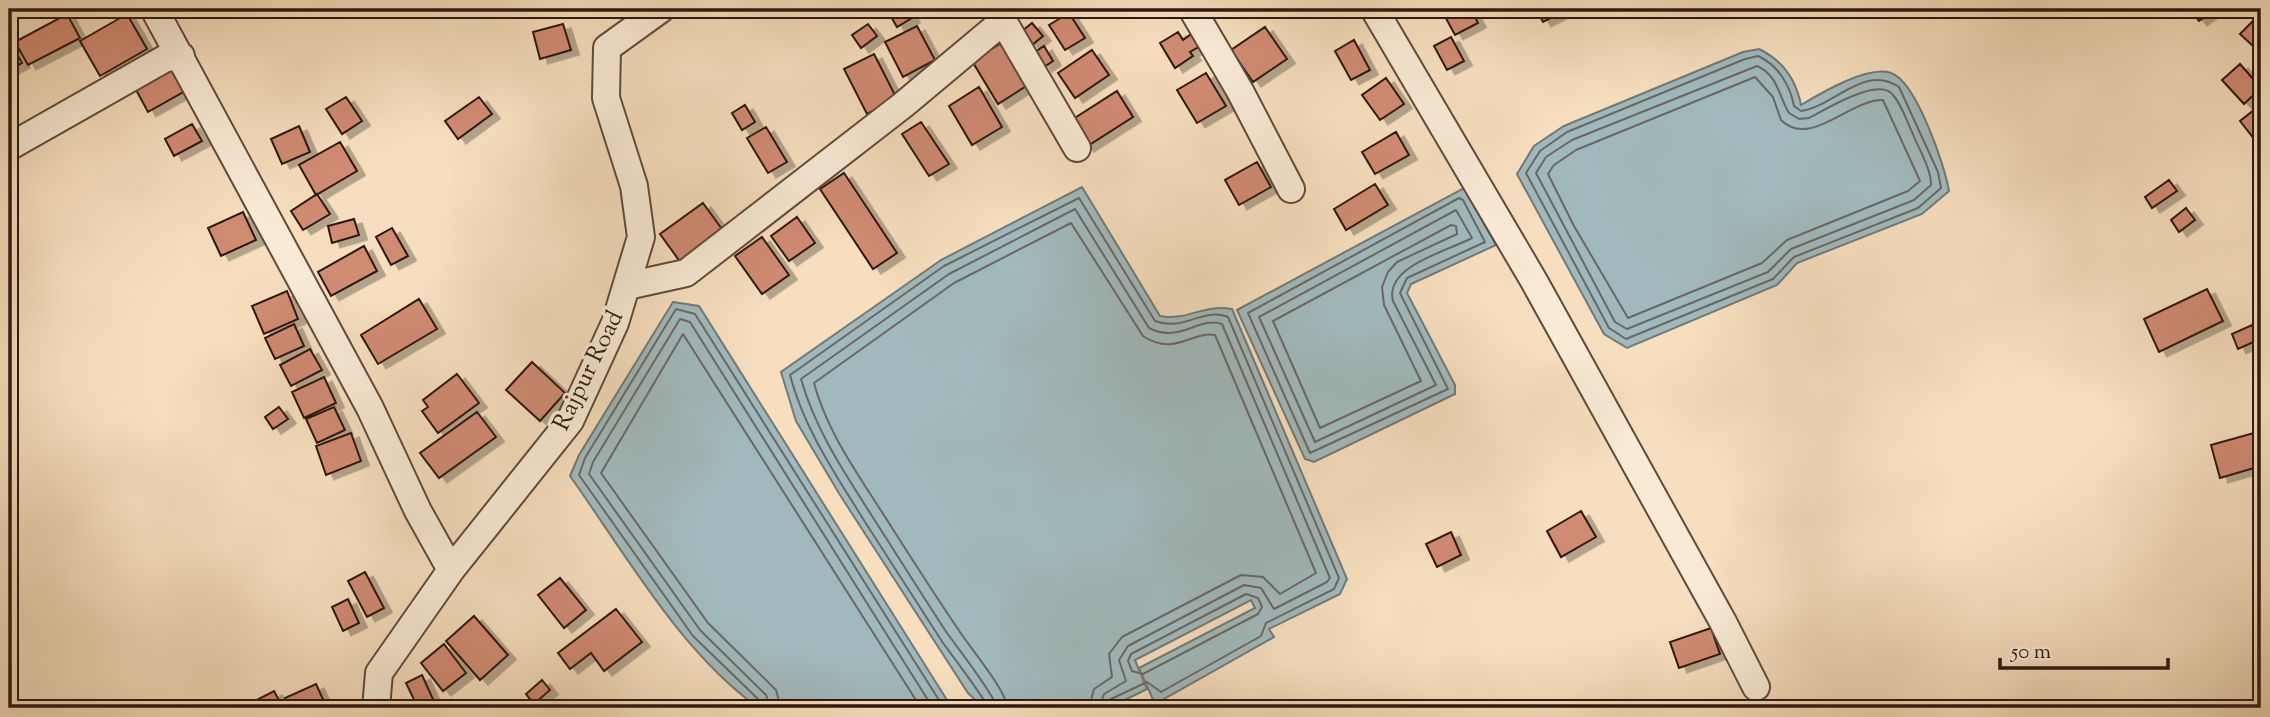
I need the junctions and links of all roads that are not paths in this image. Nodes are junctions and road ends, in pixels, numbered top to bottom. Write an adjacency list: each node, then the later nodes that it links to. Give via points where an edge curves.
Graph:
1 (154, 9): 5 (street)
2 (661, 9): 9 (street, Rajpur Road, via 607,48 606,98 634,186 641,237)
3 (1192, 9): 8 (street)
4 (1374, 9): 11 (street, via 1534,281)
5 (181, 56): 6 (street, via 166,58); 10 (street, via 370,408)
6 (9, 147)
7 (1077, 149): 9 (street, via 1006,26 995,28 687,272)
8 (1291, 189)
9 (626, 286): 10 (street, Rajpur Road, via 615,323 570,421)
10 (451, 570): 12 (street, Rajpur Road, via 379,673)
11 (1756, 687)
12 (376, 708)

